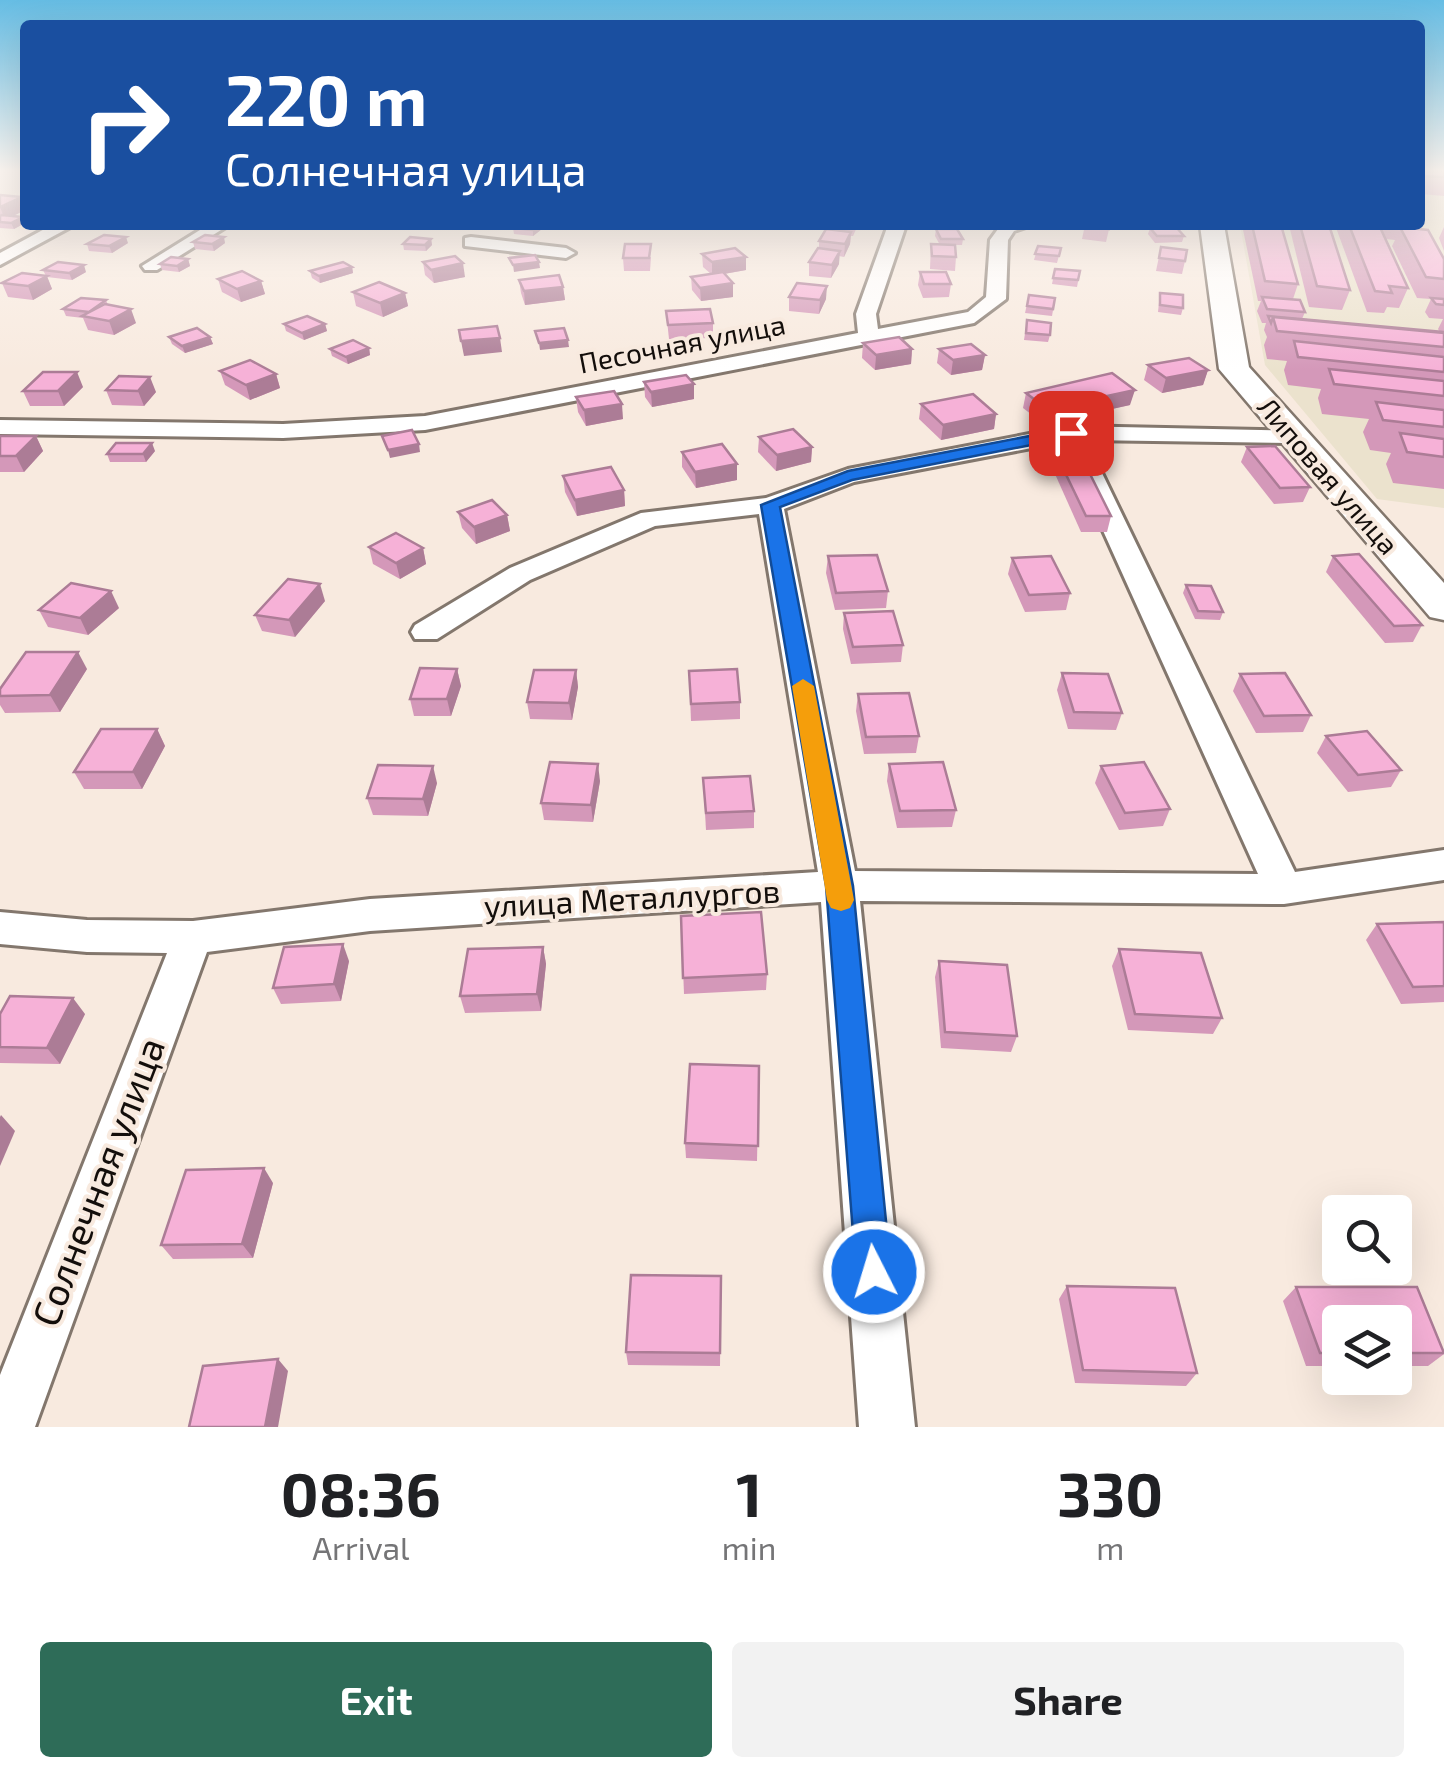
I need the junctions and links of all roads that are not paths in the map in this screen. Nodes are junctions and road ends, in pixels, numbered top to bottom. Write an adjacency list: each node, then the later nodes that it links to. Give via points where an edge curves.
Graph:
1 (42, 238): 8 (street)
2 (199, 238): 9 (street)
3 (475, 238): 7 (street, via 471,242)
4 (893, 238): 10 (street, via 866,314)
5 (1002, 238): 10 (street, Песочная улица, via 996,298 974,317)
6 (1214, 238): 13 (main road, Липовая улица, via 1234,369)
7 (566, 253)
8 (0, 260)
9 (151, 266)
10 (868, 335): 11 (street, Песочная улица, via 425,424 283,431)
11 (0, 427)
12 (1071, 433): 13 (street); 14 (street, via 848,476); 19 (street)
13 (1293, 436): 15 (main road, Липовая улица)
14 (770, 505): 16 (street, via 650,520 520,574); 18 (street)
15 (1444, 608)
16 (426, 632)
17 (1444, 866): 19 (street, улица Металлургов)
18 (840, 886): 19 (street, улица Металлургов); 21 (street, улица Металлургов, via 370,914); 23 (street)
19 (1284, 889)
20 (0, 928): 21 (street, улица Металлургов)
21 (193, 937): 22 (street, Солнечная улица)
22 (7, 1427)
23 (887, 1427)

